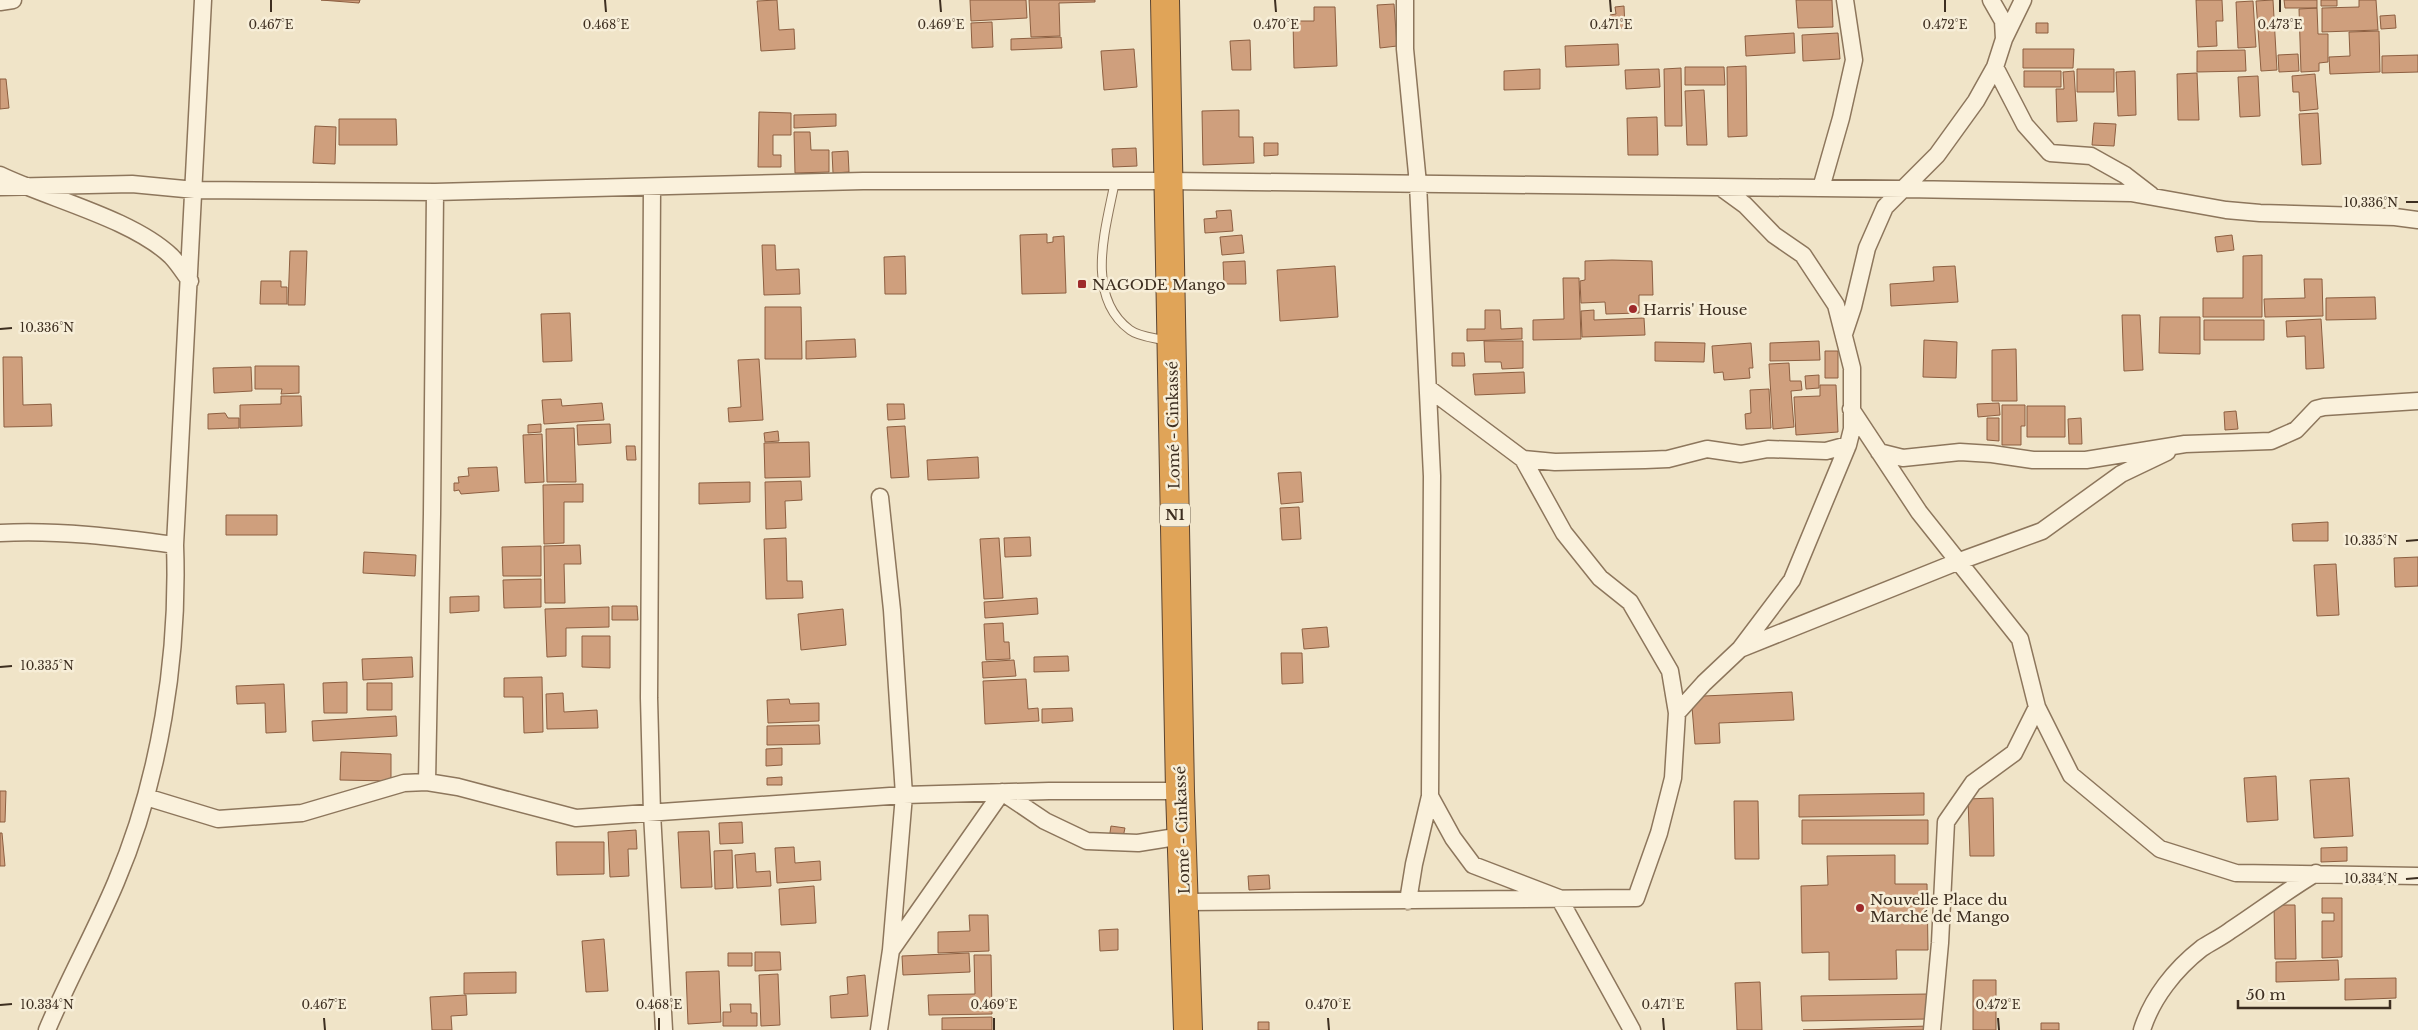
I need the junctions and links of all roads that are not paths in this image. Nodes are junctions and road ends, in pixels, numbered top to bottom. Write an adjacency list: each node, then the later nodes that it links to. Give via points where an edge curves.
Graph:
1 (13, 0): 8 (street)
2 (203, 0): 21 (street)
3 (1165, 0): 13 (highway, Lomé - Cinkassé / N1)
4 (1405, 0): 14 (street, via 1405,49)
5 (1845, 0): 19 (street, via 1854,60)
6 (1990, 0): 9 (street, via 2003,21)
7 (2023, 0): 9 (street)
8 (0, 2)
9 (2004, 38): 10 (street)
10 (1995, 67): 20 (street, via 1976,101 1937,155); 23 (street, via 2025,125 2050,153 2091,156 2125,175)
11 (0, 175): 15 (street)
12 (1115, 181): 13 (street); 17 (street, via 863,181); 27 (lane, via 1101,265 1104,290 1113,312 1131,332)
13 (1168, 181): 14 (street); 27 (highway, Lomé - Cinkassé / N1)
14 (1418, 184): 18 (street); 28 (street)
15 (22, 186): 16 (street); 21 (street, via 132,184); 25 (street, via 138,234 171,256)
16 (0, 187)
17 (652, 188): 22 (street); 48 (street, via 649,688)
18 (1723, 188): 19 (street); 26 (street, via 1774,235 1803,255 1836,305)
19 (1821, 188): 20 (street)
20 (1905, 189): 23 (street); 26 (street, via 1885,207 1876,226)
21 (195, 190): 22 (street); 25 (street)
22 (435, 192): 42 (street)
23 (2152, 196): 24 (street, via 2226,210 2395,216)
24 (2418, 220)
25 (190, 281): 37 (street)
26 (1844, 334): 30 (street, via 1852,368)
27 (1172, 342): 43 (highway, Lomé - Cinkassé / N1)
28 (1428, 388): 34 (street); 46 (street, via 1432,476)
29 (2418, 401): 31 (street, via 2316,409 2296,430 2271,441)
30 (1851, 409): 32 (street, via 1852,429); 33 (street)
31 (2185, 444): 33 (street, via 2086,460 2033,460 1960,452 1904,458); 38 (street, via 2121,474 2042,531)
32 (1848, 445): 34 (street, via 1826,451 1768,449 1740,454 1708,449 1668,459 1645,460 1555,462); 39 (street, via 1792,580)
33 (1879, 452): 38 (street)
34 (1524, 459): 41 (street, via 1564,533 1600,578 1630,602 1649,631 1670,671)
35 (880, 497): 45 (street, via 892,610)
36 (0, 534): 37 (street, via 76,534)
37 (175, 545): 47 (street, via 170,683)
38 (1957, 562): 39 (street); 40 (street, via 2020,639)
39 (1740, 648): 41 (street)
40 (2037, 707): 50 (street, via 2071,775 2160,849 2236,873); 61 (street, via 2014,753 1973,783 1946,822)
41 (1677, 713): 52 (street, via 1673,778 1659,833 1636,898)
42 (427, 782): 47 (street, via 404,783 302,812 218,819); 48 (street, via 576,818)
43 (1180, 791): 44 (street); 49 (highway, Lomé - Cinkassé / N1)
44 (1002, 792): 45 (street); 49 (street, via 1045,820 1087,841 1138,843); 55 (street)
45 (904, 796): 48 (street); 55 (street)
46 (1430, 796): 52 (street, via 1453,838 1473,865); 53 (street)
47 (146, 797): 56 (street, via 116,882)
48 (652, 813): 57 (street)
49 (1182, 836): 54 (highway, Lomé - Cinkassé / N1)
50 (2317, 873): 51 (street); 62 (street, via 2202,949 2170,978 2145,1018)
51 (2418, 876)
52 (1559, 898): 53 (street); 60 (street)
53 (1408, 901): 54 (street)
54 (1185, 902): 59 (highway, Lomé - Cinkassé / N1)
55 (891, 950): 58 (street)
56 (47, 1030)
57 (664, 1030)
58 (880, 1030)
59 (1188, 1030)
60 (1632, 1030)
61 (1932, 1030)
62 (2142, 1030)

